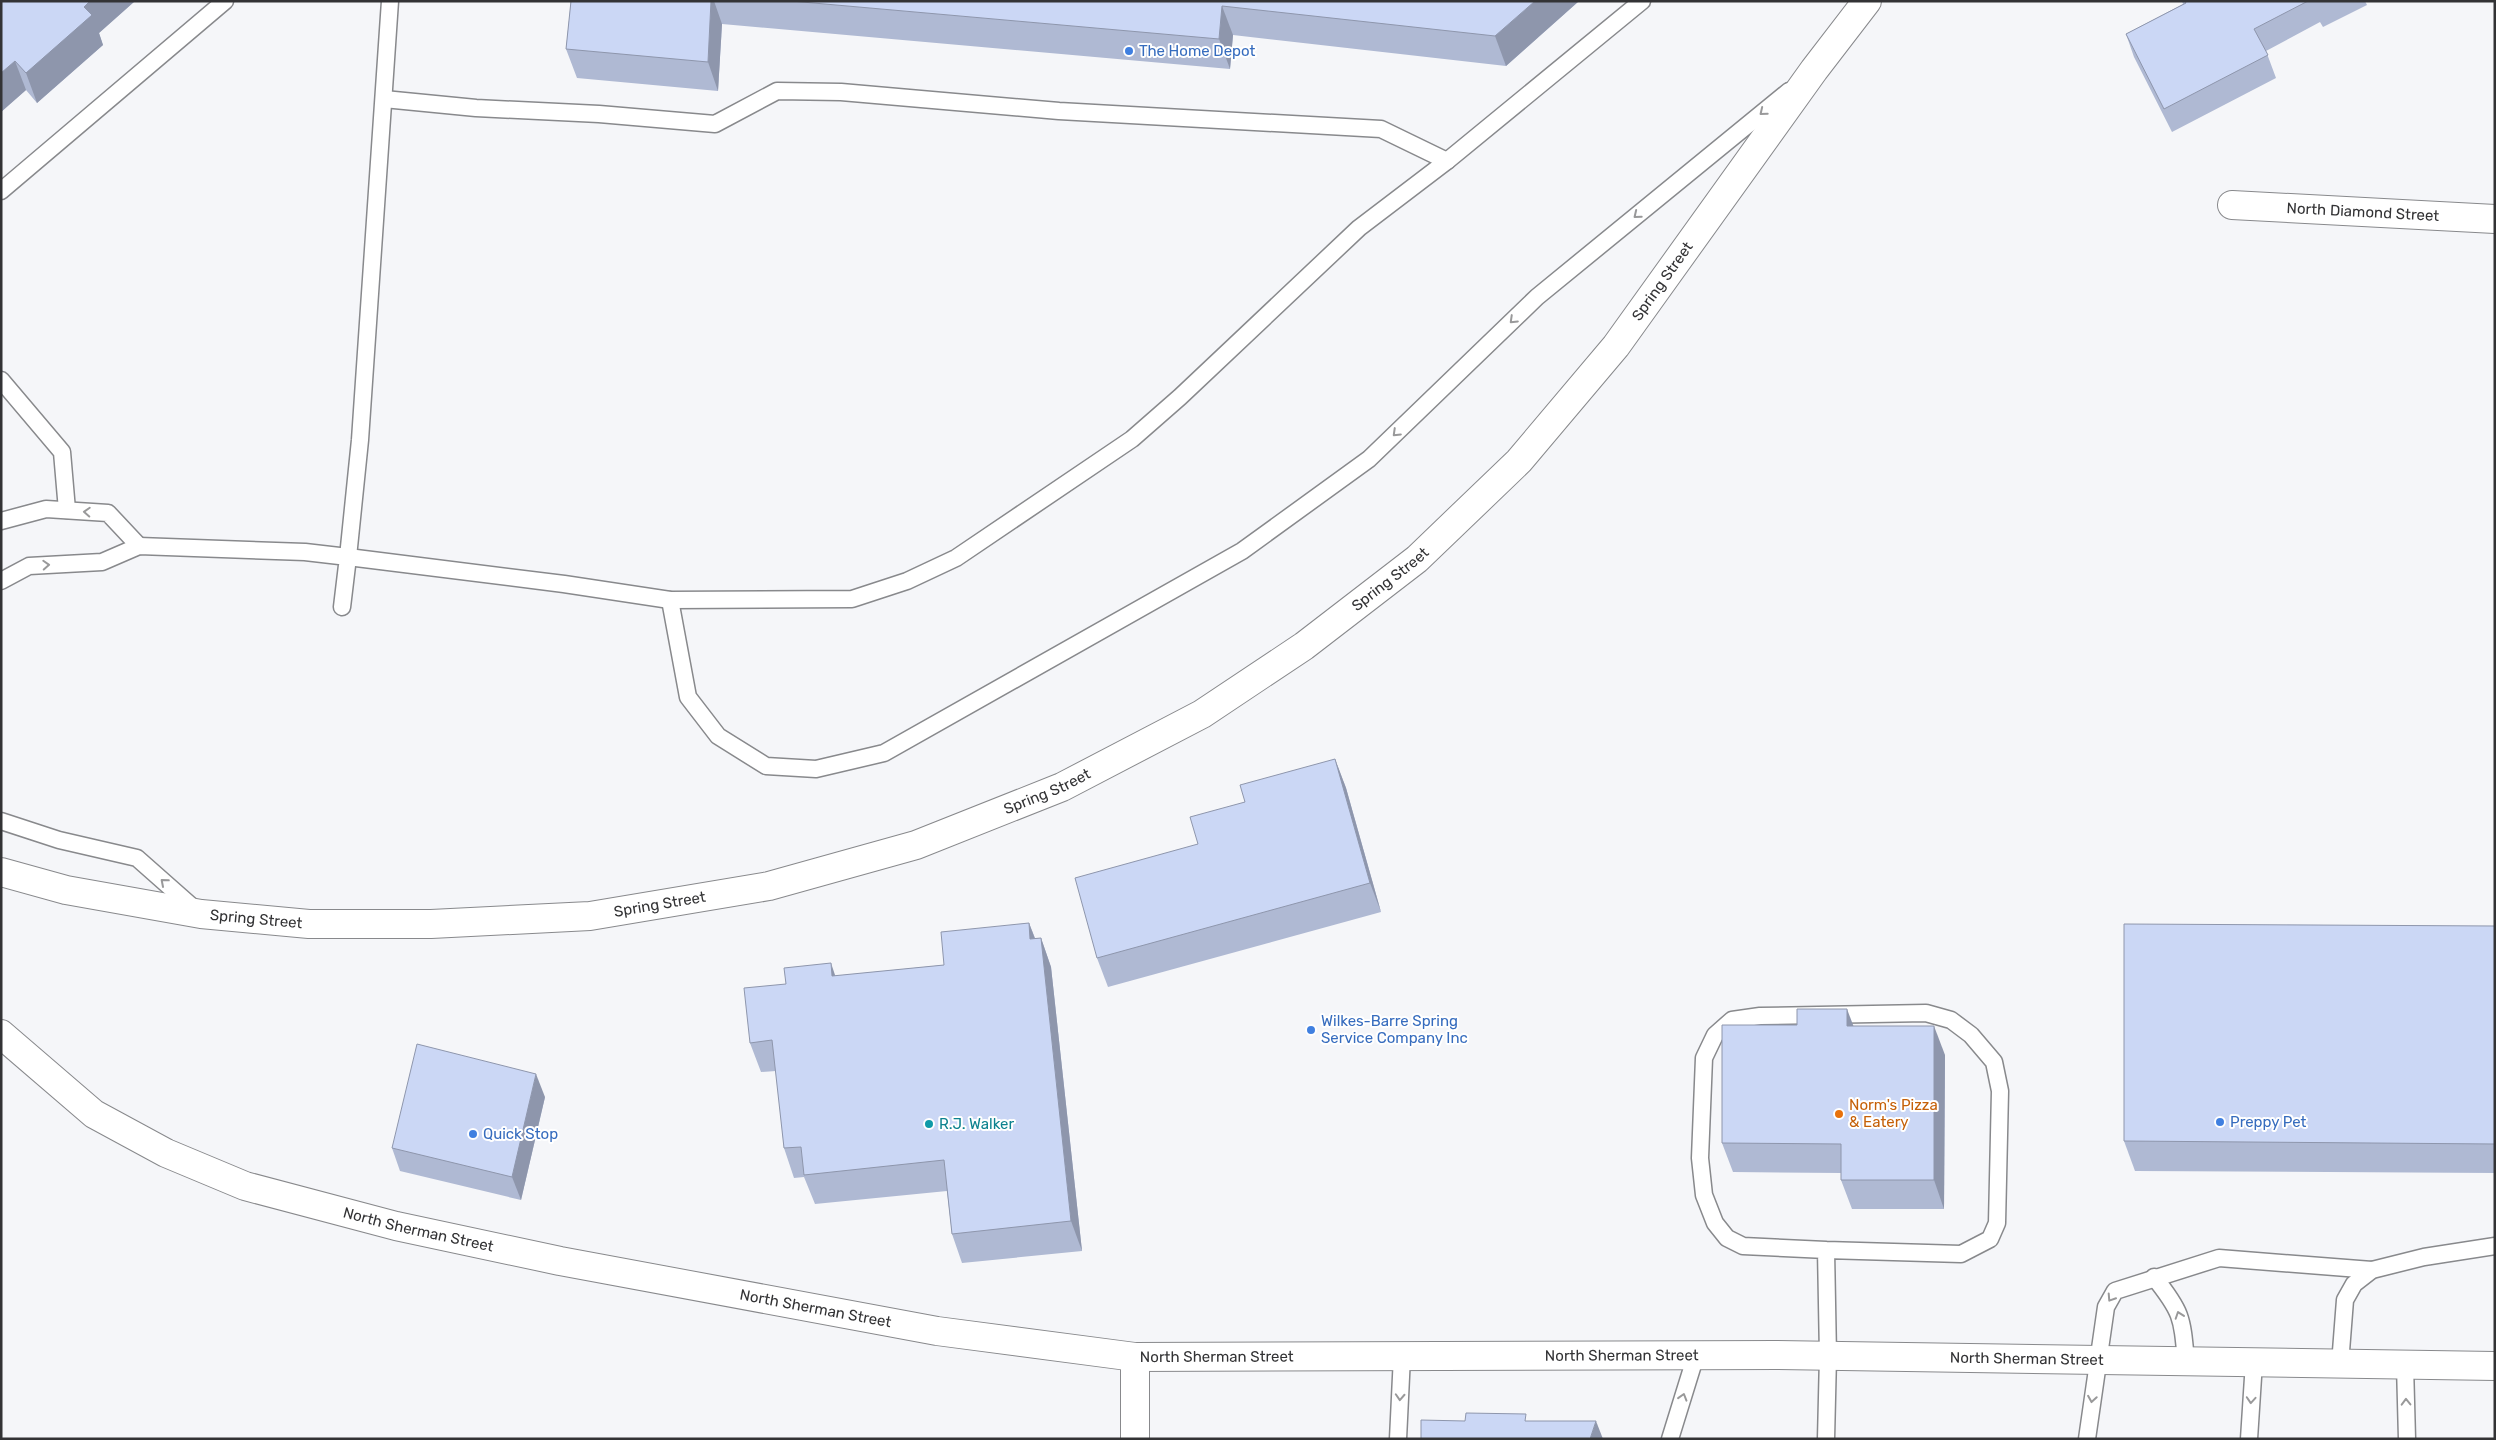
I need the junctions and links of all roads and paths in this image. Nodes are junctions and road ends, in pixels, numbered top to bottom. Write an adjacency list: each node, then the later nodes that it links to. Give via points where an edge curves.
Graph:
1 (225, 1): 8 (lane)
2 (390, 1): 6 (lane)
3 (1642, 1): 7 (lane)
4 (1867, 1): 5 (street, Spring Street)
5 (1814, 70): 17 (lane, one-way to 17, via 1538,297 1370,459 1242,551 884,753 816,768 766,766 718,736 688,697); 21 (street, Spring Street, via 1616,346 1519,461 1417,559 1304,646 1202,714 1062,787 916,844 769,886 590,916 431,924 309,924)
6 (384, 99): 7 (lane, via 715,124 777,92 841,92 1058,110 1381,129); 15 (lane, via 360,440)
7 (1447, 162): 17 (lane, via 1359,228 1180,398 1132,439 956,558 852,599)
8 (1, 190)
9 (2232, 205): 10 (street, North Diamond Street)
10 (2495, 220)
11 (1, 380): 12 (lane, via 62,452)
12 (66, 510): 13 (lane, via 46,509); 14 (lane, one-way to 12, via 108,513)
13 (1, 521)
14 (139, 546): 15 (lane, via 305,552); 16 (lane, one-way to 14, via 29,566 102,562)
15 (348, 557): 17 (lane); 18 (lane)
16 (1, 581)
17 (670, 600)
18 (342, 607)
19 (1, 821): 21 (lane, one-way to 19, via 137,858 59,840)
20 (1, 872): 21 (street, Spring Street, via 66,890)
21 (201, 914)
22 (1, 1034): 30 (street, North Sherman Street, via 94,1114 166,1153 245,1186 396,1226 560,1261 937,1331)
23 (2495, 1246): 25 (lane, via 2424,1257)
24 (1826, 1250): 24 (lane, via 1743,1246 1727,1238 1716,1223 1704,1195 1700,1158 1704,1058 1715,1035 1732,1020 1760,1016 1926,1013 1951,1020 1971,1035 1994,1062 2000,1091 1997,1223 1990,1239 1961,1254); 29 (lane)
25 (2372, 1270): 26 (lane, via 2219,1258); 34 (lane, via 2354,1284 2345,1300)
26 (2154, 1277): 31 (lane, one-way to 31, via 2115,1291 2106,1307); 32 (lane, one-way to 26, via 2182,1322 2175,1304)
27 (1696, 1355): 28 (street, North Sherman Street); 29 (street, North Sherman Street); 39 (lane, one-way to 27)
28 (1402, 1356): 30 (street, North Sherman Street); 38 (lane, one-way to 38)
29 (1828, 1356): 31 (street, North Sherman Street); 40 (lane)
30 (1135, 1357): 37 (street)
31 (2099, 1360): 32 (street, North Sherman Street); 41 (lane, one-way to 41)
32 (2186, 1361): 33 (street, North Sherman Street)
33 (2254, 1362): 34 (street, North Sherman Street); 42 (lane, one-way to 42)
34 (2340, 1364): 35 (street, North Sherman Street)
35 (2405, 1364): 36 (street, North Sherman Street); 43 (lane, one-way to 35)
36 (2495, 1366)
37 (1135, 1439)
38 (1398, 1439)
39 (1670, 1439)
40 (1826, 1439)
41 (2087, 1439)
42 (2249, 1439)
43 (2407, 1439)

